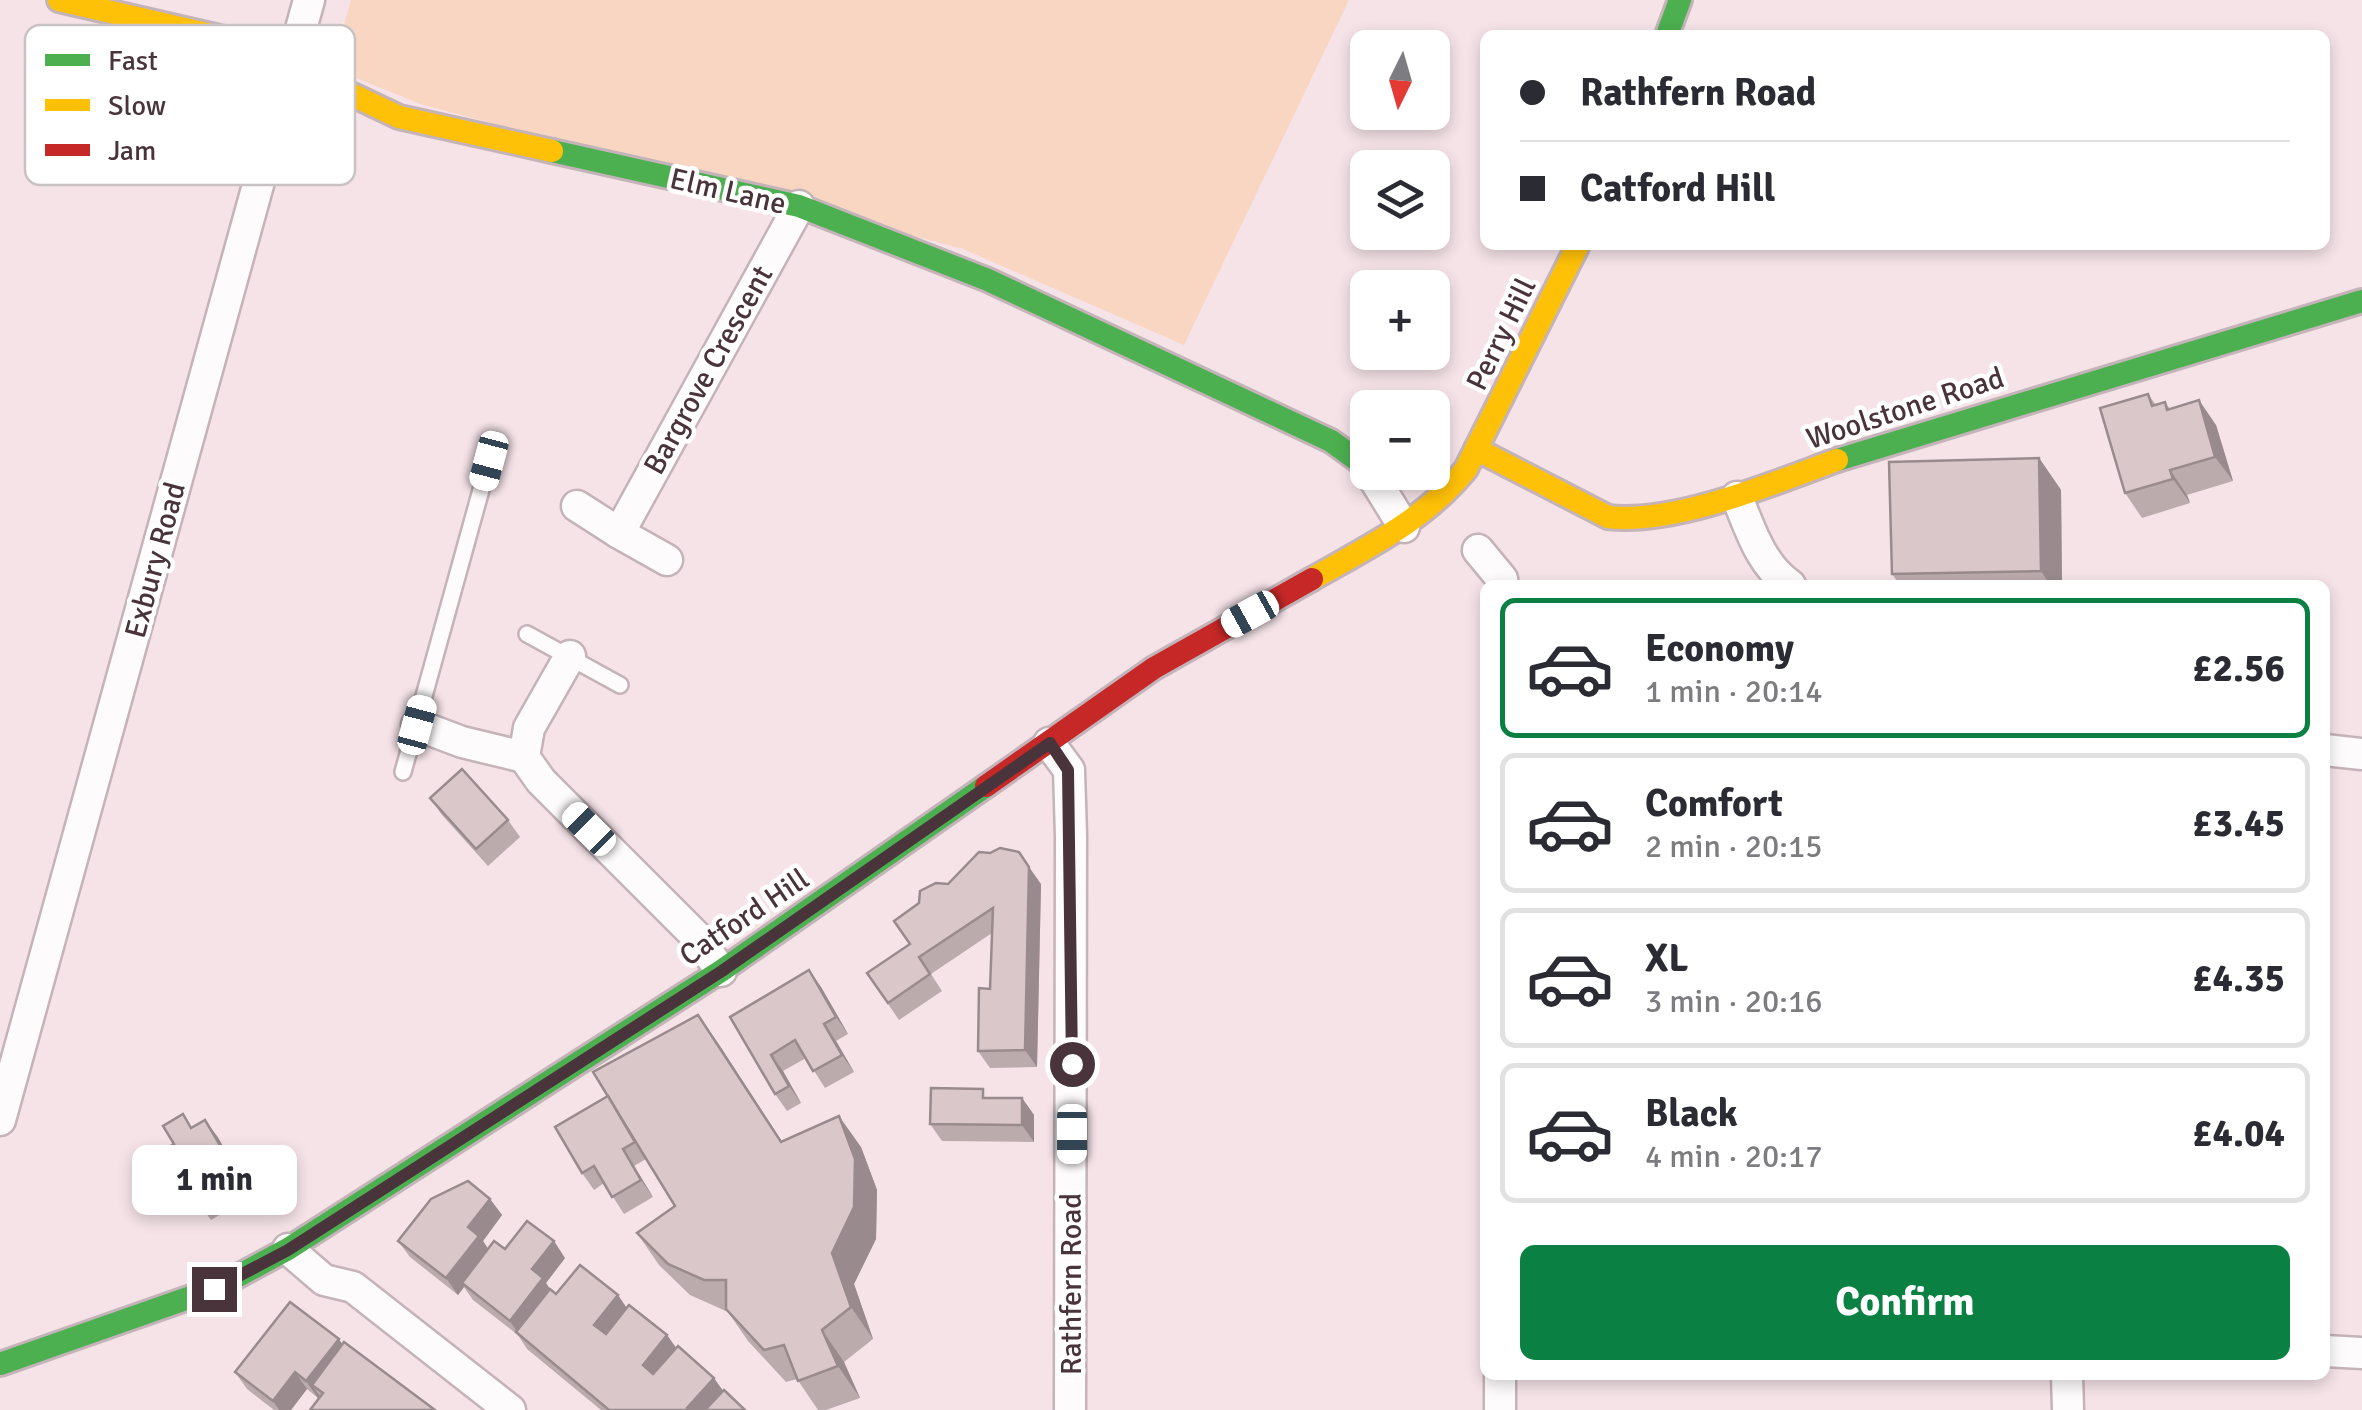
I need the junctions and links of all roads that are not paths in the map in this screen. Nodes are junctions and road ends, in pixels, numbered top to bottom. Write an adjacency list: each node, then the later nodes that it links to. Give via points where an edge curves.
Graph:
1 (59, 0): 4 (street, Elm Lane)
2 (309, 0): 5 (street, Exbury Road)
3 (1680, 0): 6 (street)
4 (168, 25)
5 (302, 25)
6 (1669, 30)
7 (355, 96): 9 (street, Elm Lane, via 399,117)
8 (258, 185): 34 (street, Exbury Road)
9 (798, 206): 13 (street, Elm Lane, via 988,280); 19 (street, Bargrove Crescent)
10 (1576, 250): 12 (street, Perry Hill)
11 (2362, 302): 16 (street, Woolstone Road, via 1869,448)
12 (1476, 449): 16 (street, Woolstone Road, via 1608,517 1632,520); 18 (street, Catford Hill, via 1452,488)
13 (1350, 456)
14 (489, 461): 27 (lane)
15 (1381, 490): 18 (street, Elm Lane)
16 (1737, 497): 23 (street, via 1755,541)
17 (577, 506): 19 (street)
18 (1404, 527): 28 (street, Catford Hill, via 1154,668)
19 (618, 533): 21 (street)
20 (1478, 550): 22 (street)
21 (667, 560)
22 (1500, 580)
23 (1783, 580)
24 (528, 634): 25 (lane)
25 (570, 656): 26 (lane); 31 (street, via 529,728)
26 (620, 684)
27 (417, 725): 31 (street); 32 (lane)
28 (1050, 743): 33 (street, Catford Hill); 42 (street, Rathfern Road, via 1068,770 1072,836)
29 (2330, 751): 30 (street)
30 (2362, 754)
31 (524, 757): 33 (street)
32 (403, 772)
33 (722, 971): 35 (street, Catford Hill)
34 (0, 1120)
35 (288, 1250): 38 (street, Catford Hill, via 214,1289); 41 (street, via 324,1280 353,1287)
36 (2330, 1351): 37 (street)
37 (2362, 1353)
38 (0, 1364)
39 (1500, 1380): 43 (street)
40 (2067, 1380): 44 (street)
41 (510, 1410)
42 (1070, 1410)
43 (1500, 1410)
44 (2068, 1410)

